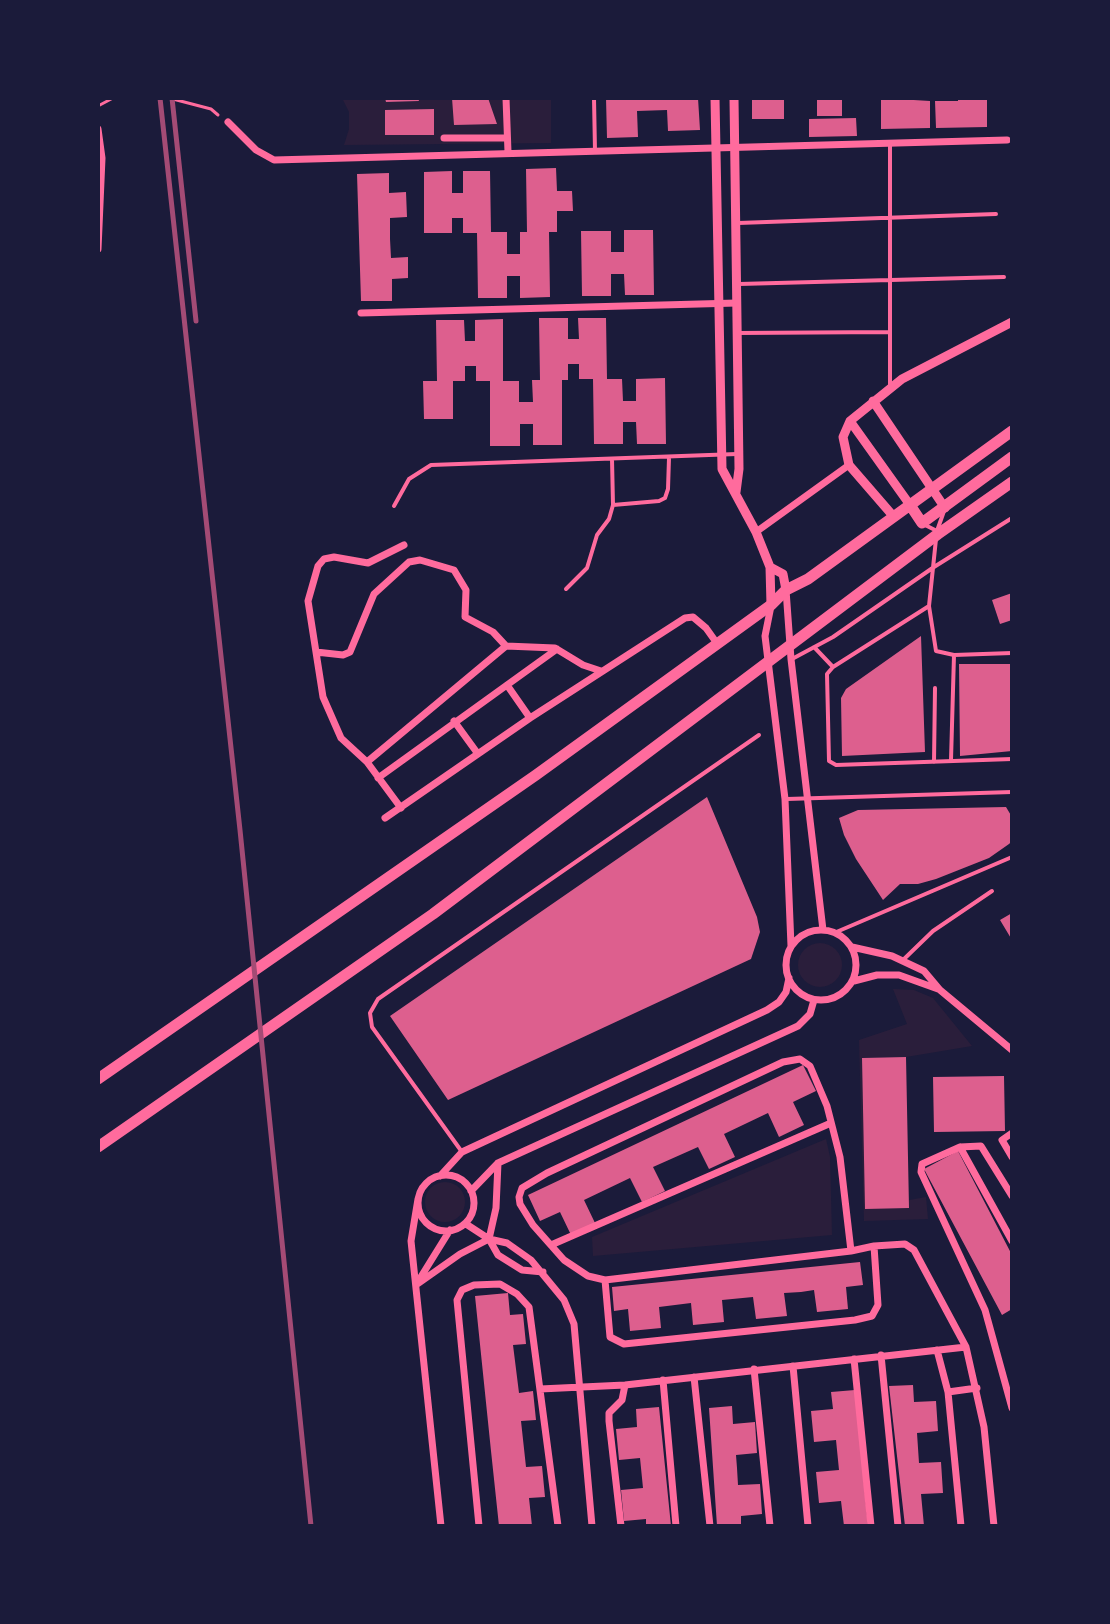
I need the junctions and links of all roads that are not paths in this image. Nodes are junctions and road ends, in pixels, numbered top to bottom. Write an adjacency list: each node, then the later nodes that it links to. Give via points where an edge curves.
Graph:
1 (506, 98): 8 (street)
2 (594, 98): 14 (lane)
3 (715, 98): 11 (street)
4 (734, 98): 12 (street)
5 (228, 122): 13 (street, via 274,160)
6 (98, 129): 18 (street)
7 (444, 138): 8 (street)
8 (507, 138): 13 (street)
9 (1007, 140): 10 (street)
10 (890, 144): 12 (street); 16 (lane)
11 (716, 149): 12 (street); 14 (street); 23 (street)
12 (735, 149): 17 (street)
13 (508, 152): 14 (street)
14 (595, 153)
15 (996, 214): 16 (lane)
16 (890, 218): 17 (lane); 20 (lane)
17 (736, 223): 21 (street)
18 (98, 249)
19 (1004, 277): 20 (lane)
20 (890, 280): 21 (lane); 26 (lane)
21 (737, 284): 22 (street)
22 (737, 303): 23 (street); 27 (street)
23 (719, 304): 24 (street); 33 (street)
24 (361, 313)
25 (1012, 322): 28 (street)
26 (890, 332): 27 (lane); 28 (lane)
27 (737, 333): 32 (street)
28 (890, 388): 29 (street)
29 (873, 401): 30 (street); 39 (street)
30 (850, 421): 37 (street, via 843,437); 42 (street)
31 (1012, 431): 39 (main road)
32 (739, 454): 33 (lane); 40 (street)
33 (721, 456): 35 (lane); 40 (street, via 722,469)
34 (1012, 457): 44 (main road)
35 (669, 458): 36 (lane); 41 (lane, via 665,498)
36 (612, 459): 41 (lane); 43 (lane, via 431,465 409,479)
37 (849, 465): 45 (street); 49 (street)
38 (1012, 482): 98 (main road, via 433,914)
39 (932, 487): 42 (main road); 44 (street)
40 (736, 492): 49 (street)
41 (613, 505): 53 (lane, via 587,568)
42 (910, 505): 45 (main road); 47 (main road)
43 (394, 506)
44 (945, 508): 47 (main road); 48 (lane)
45 (894, 517): 54 (main road)
46 (1012, 518): 52 (lane)
47 (922, 523): 48 (lane)
48 (937, 531): 52 (lane)
49 (756, 532): 51 (street)
50 (404, 545): 61 (street, via 368,563 334,557 318,566 308,601)
51 (770, 567): 54 (street, via 783,574); 55 (street)
52 (934, 567): 56 (lane); 59 (lane)
53 (566, 589)
54 (786, 590): 55 (main road); 64 (street)
55 (771, 605): 57 (main road); 79 (street, via 765,636)
56 (929, 606): 63 (lane, via 936,651); 65 (lane)
57 (716, 642): 66 (street, via 693,617 685,618); 95 (main road, via 536,775)
58 (506, 646): 60 (street); 61 (street, via 465,617 466,590 454,570 420,560 409,562 374,594 350,652); 75 (street)
59 (814, 647): 64 (lane); 65 (lane)
60 (557, 649): 66 (street); 67 (street)
61 (316, 652): 75 (street, via 323,697 341,738)
62 (1012, 653): 63 (lane)
63 (954, 655): 74 (lane)
64 (791, 659): 80 (street)
65 (833, 667): 76 (lane, via 825,678 829,761)
66 (601, 671): 69 (street)
67 (507, 685): 69 (street); 70 (street)
68 (935, 688): 76 (lane)
69 (530, 718): 72 (street)
70 (454, 721): 72 (street); 77 (street)
71 (759, 735): 100 (lane, via 378,999 370,1013 372,1027)
72 (478, 754): 81 (street)
73 (1012, 759): 74 (lane)
74 (951, 761): 76 (lane)
75 (367, 762): 77 (street)
76 (934, 762)
77 (378, 778): 81 (street)
78 (1012, 792): 80 (lane)
79 (785, 799): 80 (lane); 87 (street)
80 (806, 799): 85 (street)
81 (401, 808): 82 (street)
82 (385, 818)
83 (1012, 857): 86 (lane)
84 (992, 891): 89 (lane, via 933,931)
85 (823, 930): 86 (street); 87 (street)
86 (834, 933): 88 (street)
87 (791, 946): 90 (street)
88 (852, 947): 89 (street); 91 (street, via 857,970)
89 (903, 960): 92 (street, via 924,971)
90 (789, 978): 93 (street); 100 (street, via 779,1002 753,1018)
91 (853, 981): 92 (street, via 899,975); 93 (street, via 837,997)
92 (940, 990): 94 (street)
93 (814, 1000): 102 (street, via 798,1026)
94 (1012, 1050)
95 (98, 1079)
96 (831, 1123): 111 (street); 111 (street, via 810,1066 800,1059 783,1062 522,1188 520,1204); 113 (street)
97 (1012, 1133): 101 (street, via 1002,1140)
98 (98, 1147)
99 (960, 1147): 105 (street, via 981,1146); 110 (street); 130 (street, via 922,1164 921,1172 985,1310)
100 (462, 1152): 103 (street)
101 (1012, 1157)
102 (498, 1163): 104 (street); 109 (street)
103 (440, 1176): 104 (street, via 458,1178); 106 (street, via 425,1184)
104 (471, 1191): 107 (street, via 474,1204)
105 (1012, 1196)
106 (418, 1199): 108 (street, via 426,1223); 116 (street, via 411,1241)
107 (466, 1224): 108 (street); 109 (street)
108 (450, 1230): 116 (street)
109 (489, 1239): 114 (street, via 507,1243); 114 (street, via 498,1255 522,1270); 116 (street)
110 (1012, 1241)
111 (551, 1245): 115 (street, via 588,1276)
112 (874, 1246): 113 (street); 115 (street, via 878,1305 872,1316 855,1320 624,1344 610,1337); 117 (street, via 905,1244 914,1250)
113 (851, 1251): 115 (street)
114 (543, 1272): 126 (street, via 574,1324)
115 (605, 1280)
116 (416, 1285): 131 (street)
117 (966, 1347): 118 (street); 127 (street)
118 (937, 1350): 119 (street); 129 (street)
119 (881, 1355): 120 (street); 141 (street)
120 (854, 1359): 121 (street); 140 (street)
121 (793, 1366): 122 (street); 139 (street)
122 (754, 1369): 123 (street); 138 (street)
123 (694, 1377): 124 (street); 137 (street)
124 (663, 1380): 125 (street); 136 (street)
125 (625, 1385): 126 (street); 135 (street, via 622,1400 609,1413)
126 (578, 1386): 128 (street); 134 (street)
127 (977, 1388): 129 (street); 143 (street)
128 (540, 1389): 132 (street, via 529,1307 500,1284 462,1290 457,1300); 133 (street)
129 (948, 1392): 142 (street)
130 (1012, 1408)
131 (441, 1526)
132 (479, 1526)
133 (558, 1526)
134 (592, 1526)
135 (621, 1526)
136 (676, 1526)
137 (710, 1526)
138 (770, 1526)
139 (808, 1526)
140 (871, 1526)
141 (898, 1526)
142 (961, 1526)
143 (994, 1526)

